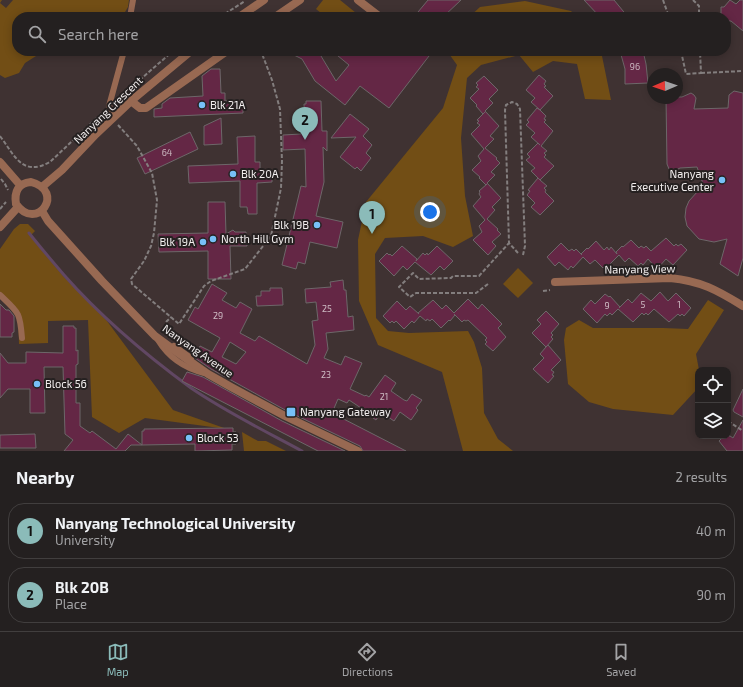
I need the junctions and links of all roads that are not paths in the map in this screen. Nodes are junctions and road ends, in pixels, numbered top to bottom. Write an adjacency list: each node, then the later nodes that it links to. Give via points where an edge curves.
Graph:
1 (133, 0): 5 (lane)
2 (264, 0): 6 (street)
3 (300, 0): 7 (street)
4 (358, 0): 8 (street)
5 (131, 12)
6 (246, 12)
7 (282, 12)
8 (374, 12)
9 (123, 56): 13 (lane, via 109,106)
10 (186, 56): 12 (street, Nanyang Crescent)
11 (220, 56): 12 (street, via 146,108 140,108)
12 (130, 101): 13 (street, Nanyang Crescent)
13 (116, 122): 16 (street, Nanyang Crescent, via 96,134)
14 (0, 162): 15 (street)
15 (20, 185): 16 (street, via 31,182); 17 (street, via 16,194)
16 (42, 187): 18 (street, via 47,196 46,206)
17 (18, 207): 18 (street, via 28,213); 19 (street)
18 (42, 211): 24 (street, Nanyang Avenue, via 72,249 155,336 208,374 285,416)
19 (0, 226)
20 (555, 282): 22 (street, Nanyang View, via 670,278 686,280 704,284)
21 (0, 295): 23 (lane, via 16,310 20,319)
22 (743, 306)
23 (22, 338)
24 (358, 451)

